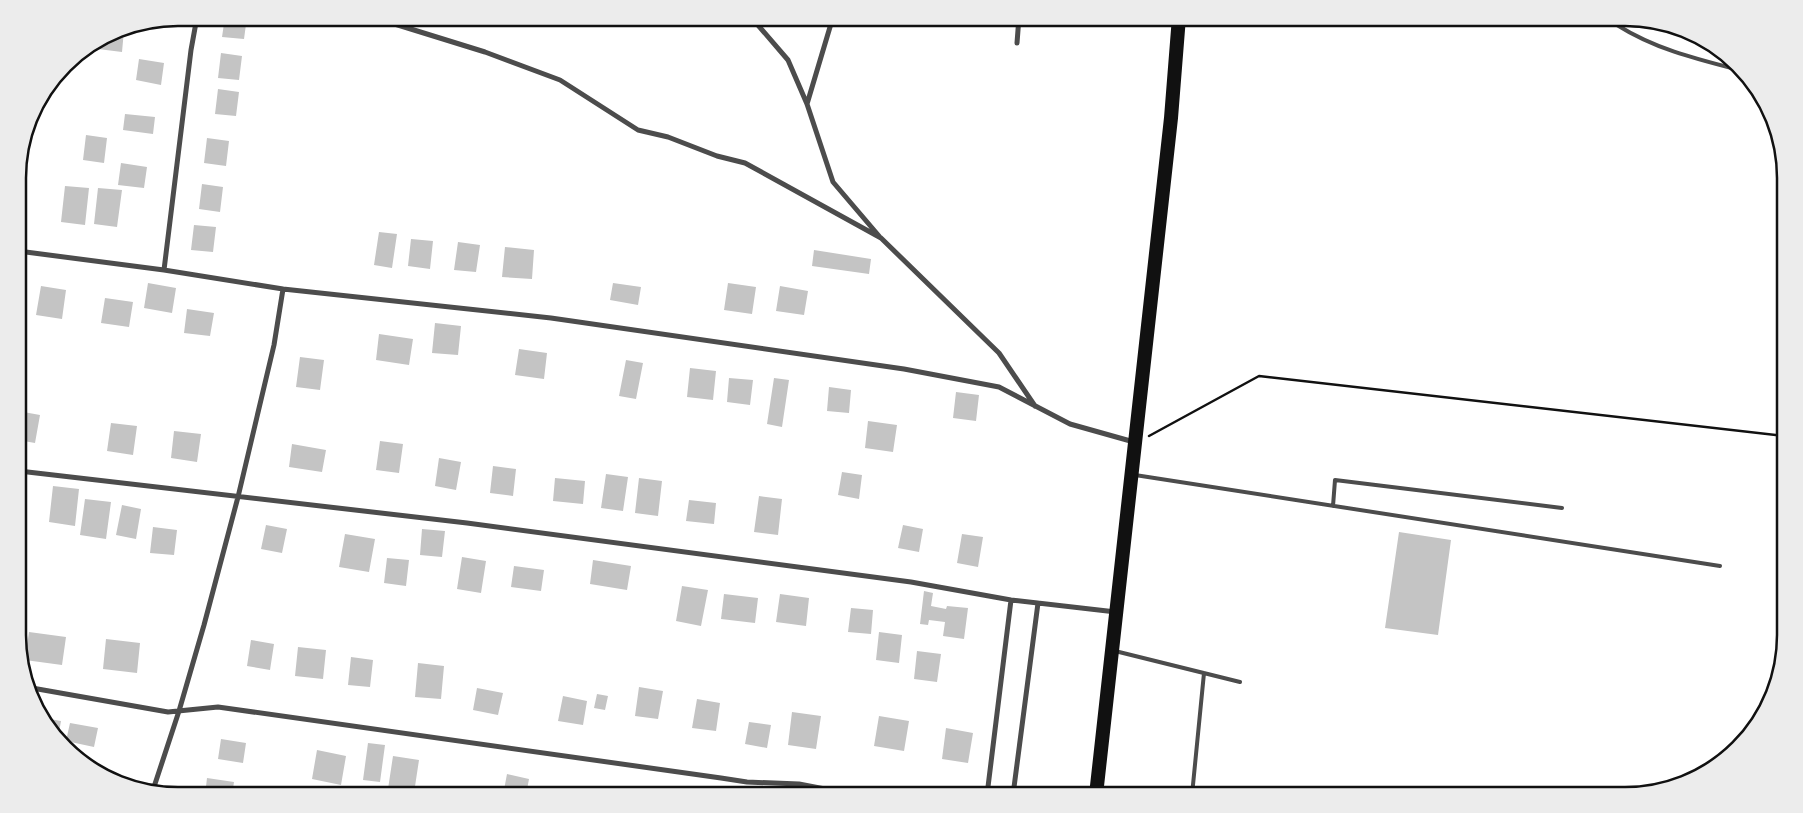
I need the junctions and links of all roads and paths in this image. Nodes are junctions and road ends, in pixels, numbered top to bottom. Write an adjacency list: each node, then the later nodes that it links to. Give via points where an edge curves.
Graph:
1 (196, 26): 13 (street)
2 (398, 26): 11 (street, via 560,80 638,130 745,163)
3 (758, 26): 10 (street, via 788,60)
4 (831, 26): 10 (street)
5 (1018, 26): 8 (street)
6 (1178, 26): 17 (highway)
7 (1618, 26): 9 (lane, via 1679,54)
8 (1017, 43)
9 (1727, 67)
10 (807, 104): 11 (street, via 834,182)
11 (881, 238): 15 (street, via 999,353)
12 (27, 251): 13 (street)
13 (164, 270): 14 (street)
14 (282, 290): 15 (street, via 551,318 904,369 999,387); 20 (street, via 274,345)
15 (1035, 406): 17 (street, via 1070,424)
16 (1777, 435): 17 (path, via 1259,376)
17 (1136, 442): 19 (highway)
18 (26, 472): 20 (street)
19 (1133, 475): 21 (lane); 26 (highway)
20 (238, 497): 24 (street, via 467,523 882,578); 31 (street)
21 (1333, 506): 22 (lane, via 1335,480); 23 (lane)
22 (1562, 508)
23 (1720, 566)
24 (1011, 600): 25 (street); 33 (street)
25 (1038, 603): 26 (street); 34 (street)
26 (1117, 613): 27 (highway)
27 (1113, 650): 28 (lane); 35 (highway)
28 (1204, 673): 29 (lane); 36 (lane)
29 (1240, 682)
30 (36, 689): 31 (street, via 168,712)
31 (179, 711): 32 (street); 37 (street, via 218,707 747,782)
32 (155, 785)
33 (988, 786)
34 (1014, 786)
35 (1097, 786)
36 (1193, 786)
37 (812, 787)

